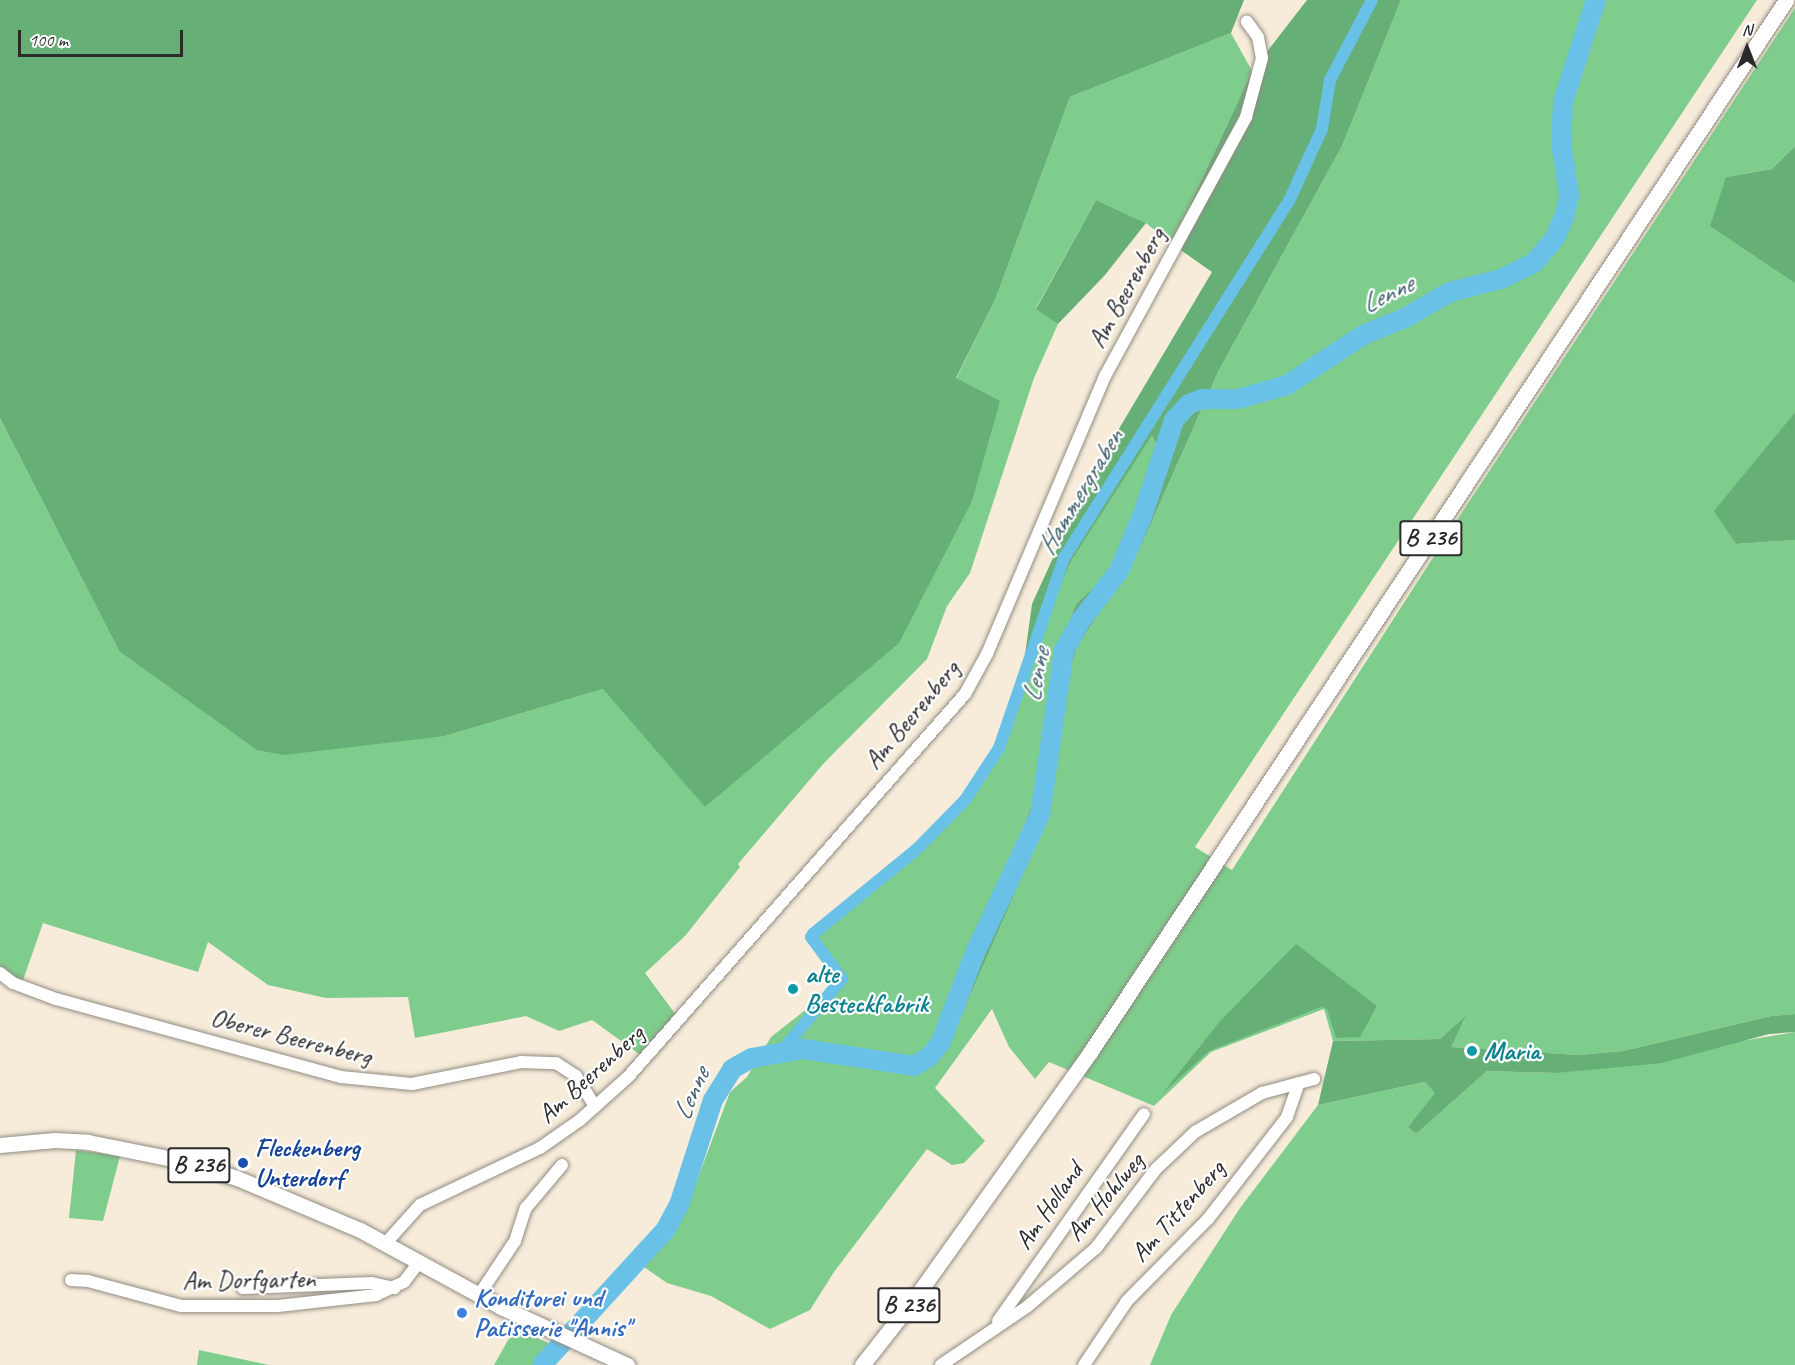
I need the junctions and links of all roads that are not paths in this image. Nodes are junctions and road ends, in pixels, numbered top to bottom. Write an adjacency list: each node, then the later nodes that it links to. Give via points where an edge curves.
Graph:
1 (1786, 0): 18 (main road, B 236, via 1091,1051)
2 (1247, 22): 6 (street, Am Beerenberg, via 1258,37 1262,58 1246,117 1105,376 976,676 954,707 816,860 656,1049)
3 (0, 973): 6 (street, Oberer Beerenberg, via 13,983 56,999 341,1077 412,1084 521,1062 556,1063 576,1076)
4 (1314, 1079): 5 (street, Am Hohlweg)
5 (1299, 1083): 16 (street, Am Hohlweg, via 1245,1101 1195,1132 1149,1177 1096,1248 1028,1306); 20 (street, Am Tittenberg, via 1287,1117 1225,1199 1127,1301)
6 (595, 1107): 10 (street, Am Beerenberg, via 540,1148 420,1205)
7 (1144, 1114): 16 (street, Am Holland)
8 (0, 1145): 10 (main road, B 236, via 55,1140 88,1142 187,1162 296,1201)
9 (559, 1169): 15 (street, via 526,1208 515,1241)
10 (385, 1244): 11 (main road, B 236)
11 (419, 1262): 14 (street, Am Dorfgarten, via 404,1282); 15 (main road, B 236)
12 (71, 1280): 14 (street, Am Dorfgarten, via 202,1308 319,1303 363,1298)
13 (243, 1288): 14 (street, Am Dorfgarten, via 372,1282)
14 (394, 1288)
15 (478, 1295): 17 (main road, B 236)
16 (994, 1326): 19 (street, Am Hohlweg)
17 (627, 1365)
18 (862, 1365)
19 (941, 1365)
20 (1084, 1365)

